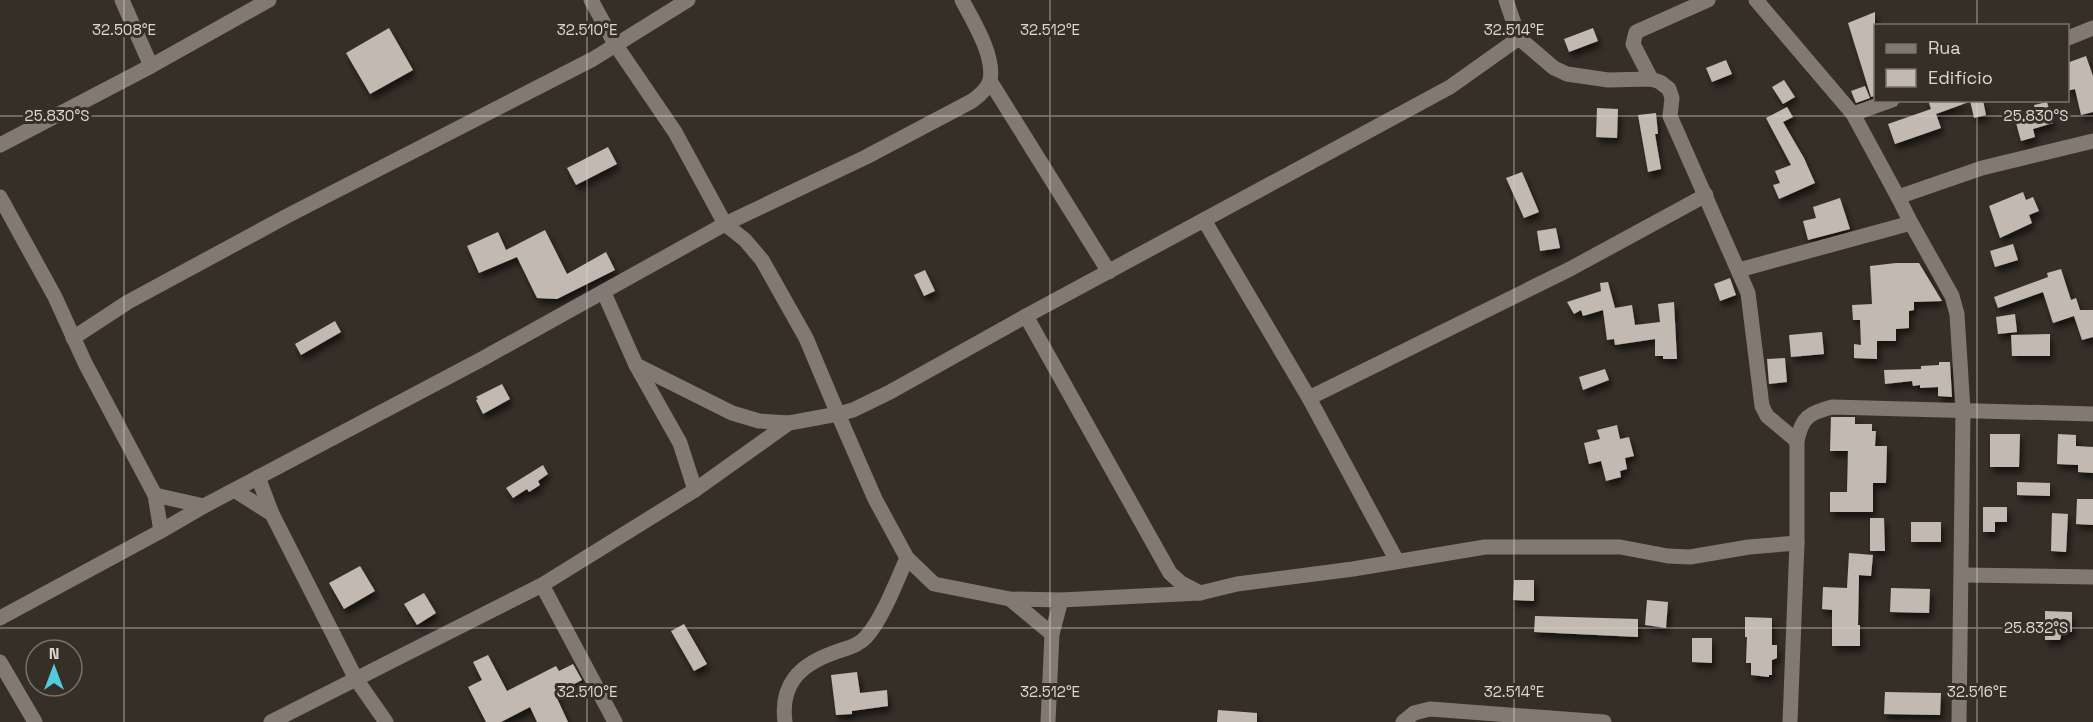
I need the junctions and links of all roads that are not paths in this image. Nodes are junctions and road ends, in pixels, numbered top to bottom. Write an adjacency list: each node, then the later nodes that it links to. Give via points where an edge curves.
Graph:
1 (122, 0): 13 (street)
2 (269, 0): 13 (street)
3 (591, 0): 12 (street)
4 (688, 0): 12 (street)
5 (962, 0): 15 (street, via 988,54)
6 (1506, 0): 11 (street)
7 (1708, 0): 14 (street, via 1636,33 1633,44)
8 (1756, 0): 17 (street)
9 (2093, 28): 10 (street)
10 (2069, 37)
11 (1519, 38): 14 (street, via 1567,74 1608,80); 23 (street, via 1450,87)
12 (615, 44): 24 (street, via 675,132); 30 (street, via 128,302)
13 (151, 66): 19 (street)
14 (1652, 79): 20 (street, via 1669,89 1670,116)
15 (990, 81): 24 (street, via 972,101 866,158); 27 (street)
16 (1886, 102): 17 (street)
17 (1853, 114): 22 (street)
18 (2093, 141): 22 (street, via 1982,168)
19 (0, 145)
20 (1706, 195): 26 (street); 32 (street, via 1570,269)
21 (0, 196): 30 (street)
22 (1899, 197): 25 (street)
23 (1204, 220): 27 (street); 32 (street)
24 (725, 224): 28 (street); 34 (street, via 762,260 806,338)
25 (1911, 224): 26 (street); 33 (street, via 1955,305)
26 (1739, 270): 37 (street, via 1748,293 1762,406 1767,416)
27 (1108, 272): 29 (street)
28 (604, 293): 31 (street); 38 (street)
29 (1026, 316): 34 (street, via 890,393); 48 (street)
30 (74, 338): 41 (street)
31 (636, 364): 36 (street, via 732,413 759,421); 39 (street, via 680,443)
32 (1309, 398): 47 (street)
33 (1963, 410): 35 (street); 37 (street, via 1832,407 1813,412 1801,424); 49 (street)
34 (838, 414): 36 (street); 46 (street, via 875,499)
35 (2093, 414)
36 (789, 423): 39 (street)
37 (1797, 441): 45 (street)
38 (258, 477): 40 (street); 43 (street)
39 (695, 489): 51 (street)
40 (234, 490): 42 (street); 43 (street)
41 (155, 495): 42 (street); 44 (street)
42 (204, 506): 44 (street)
43 (272, 514): 59 (street)
44 (161, 531): 56 (street)
45 (1797, 543): 47 (street, via 1690,557 1620,547 1485,547); 68 (street)
46 (907, 558): 54 (street, via 934,584); 64 (street, via 869,634 857,645 827,655 793,677 786,695)
47 (1397, 561): 52 (street)
48 (1170, 573): 52 (street, via 1181,584); 53 (street)
49 (1962, 575): 50 (street); 69 (street)
50 (2093, 577)
51 (542, 585): 59 (street); 63 (street)
52 (1200, 593): 53 (street)
53 (1159, 595): 55 (street)
54 (1010, 599): 55 (street); 57 (street)
55 (1061, 600): 57 (street)
56 (0, 618)
57 (1052, 634): 65 (street)
58 (0, 662): 60 (street)
59 (356, 679): 61 (street); 62 (street)
60 (35, 722)
61 (272, 722)
62 (386, 722)
63 (615, 722)
64 (785, 722)
65 (1048, 722)
66 (1403, 722): 67 (street, via 1414,713 1430,709)
67 (1604, 722)
68 (1790, 722)
69 (1959, 722)

